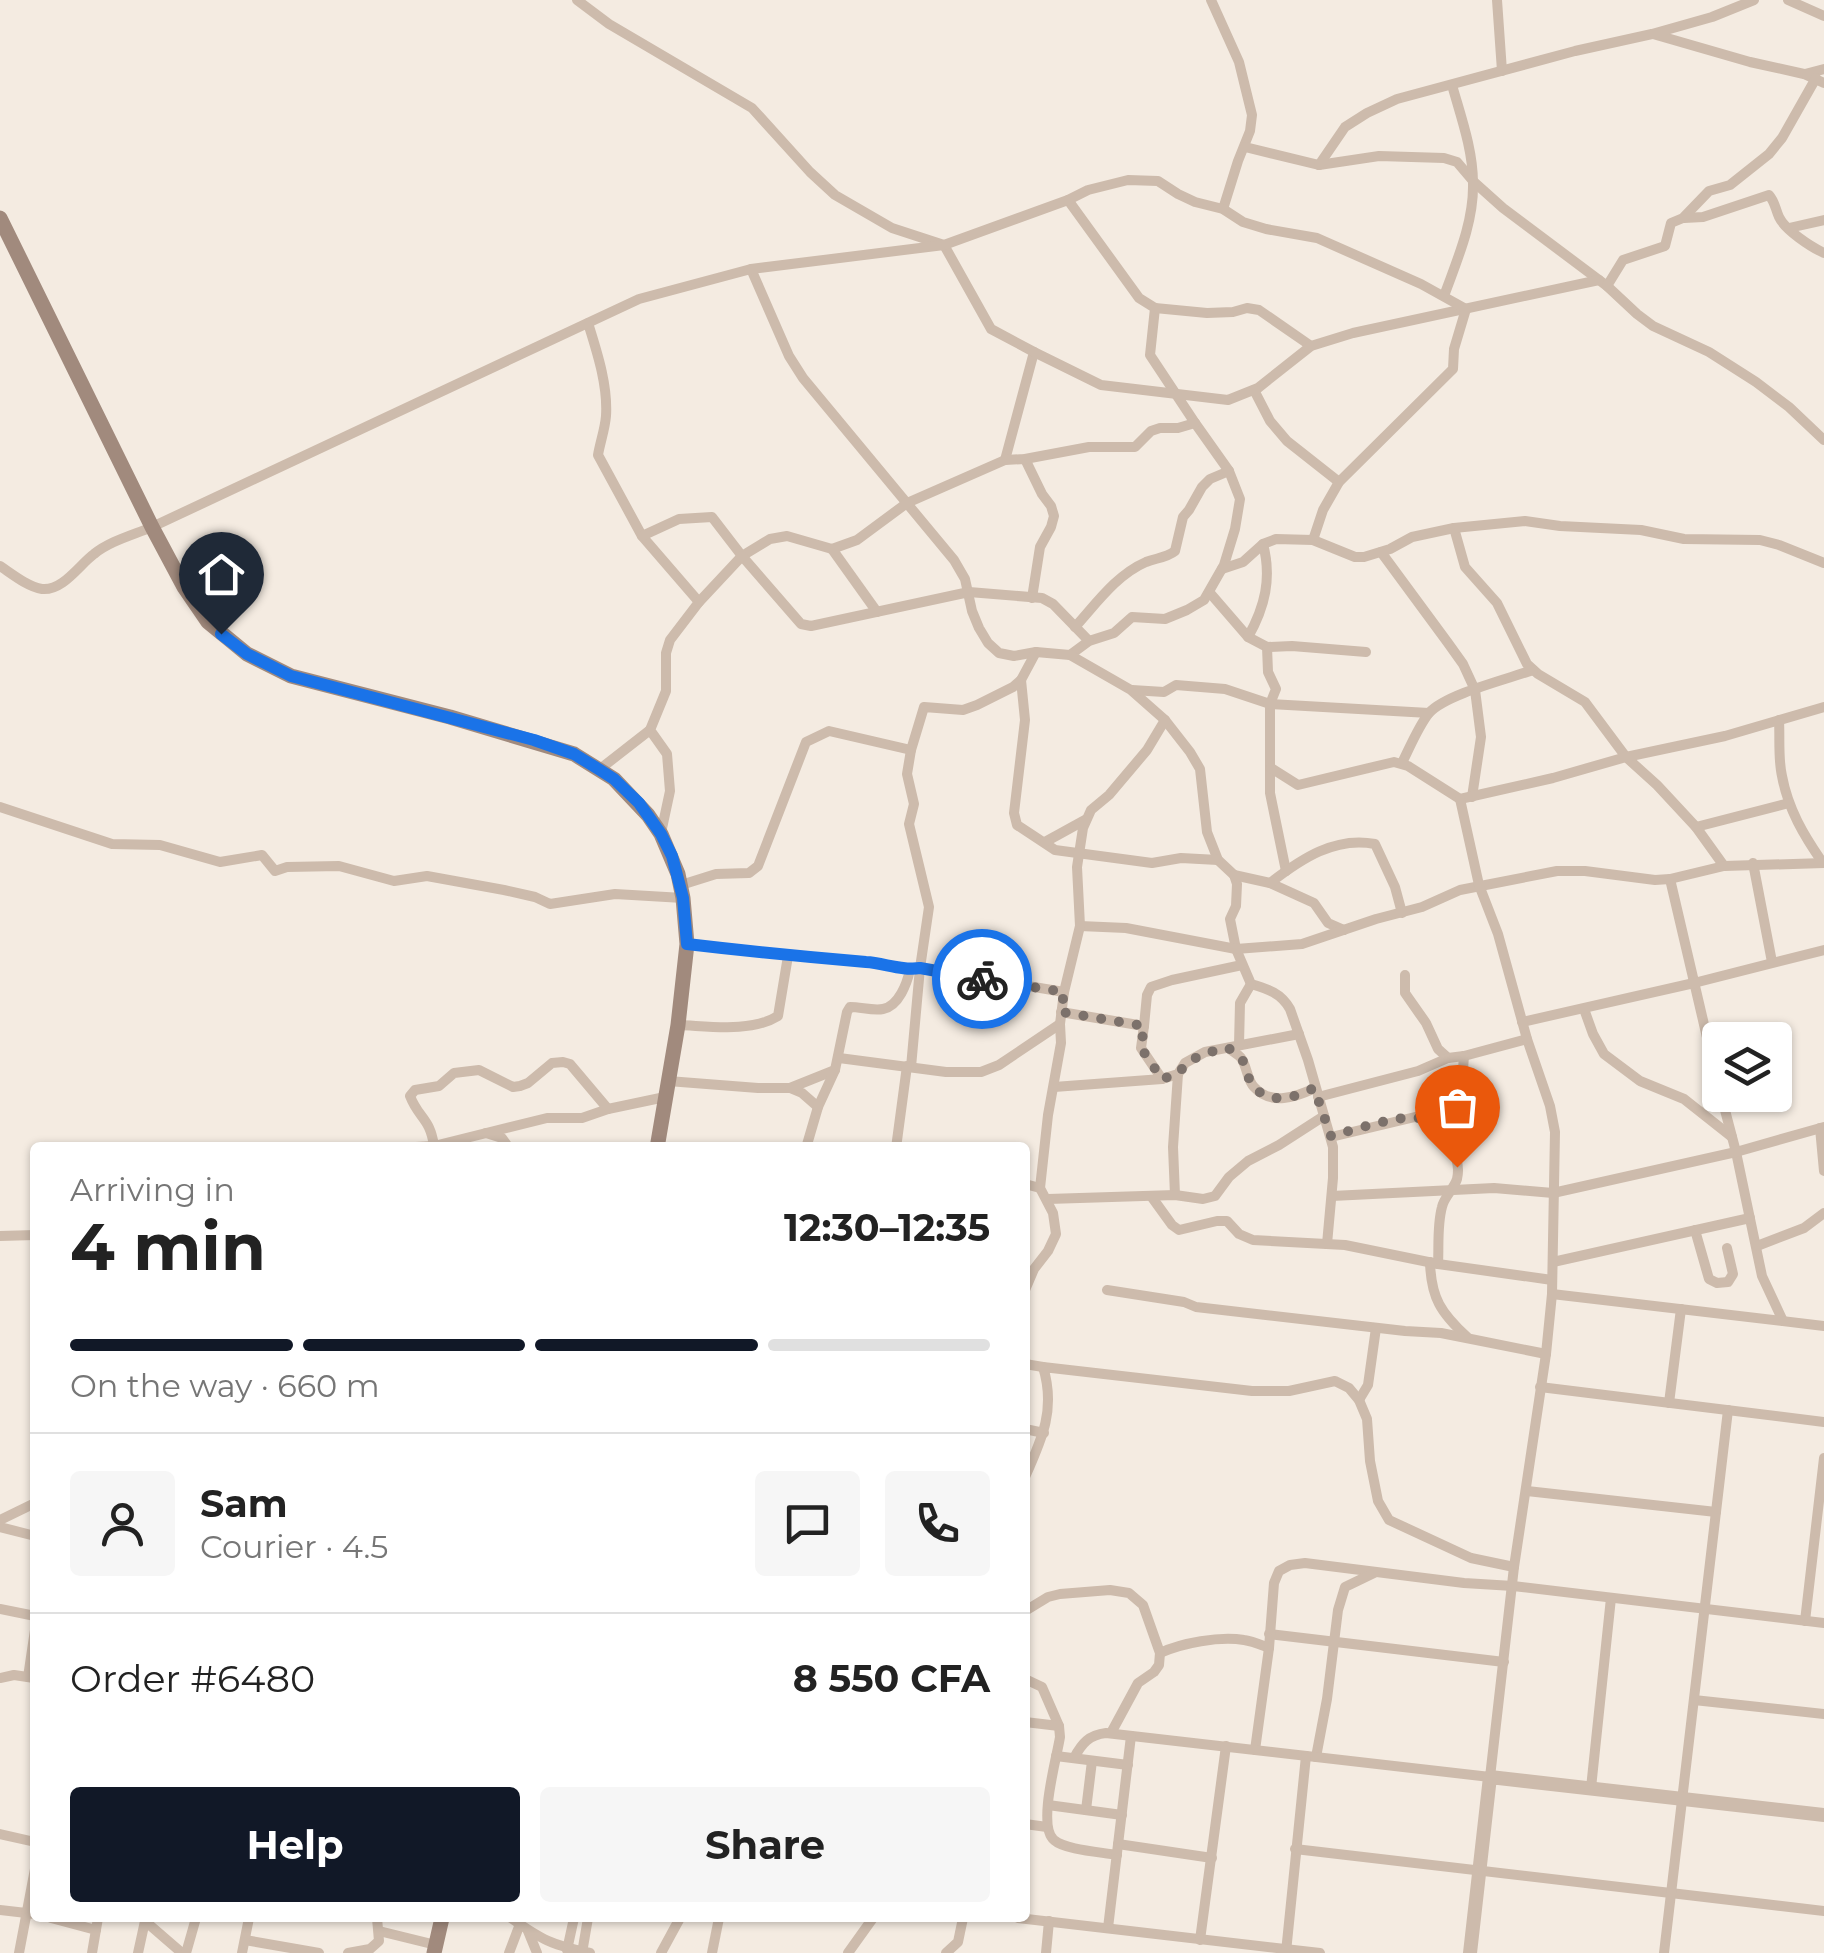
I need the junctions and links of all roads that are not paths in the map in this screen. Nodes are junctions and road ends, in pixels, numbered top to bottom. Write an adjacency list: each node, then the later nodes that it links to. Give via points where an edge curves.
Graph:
1 (577, 0): 20 (street, via 752,108 835,195 892,228)
2 (1210, 0): 11 (street, via 1246,85 1252,115)
3 (1497, 0): 8 (street)
4 (1754, 0): 7 (street)
5 (1788, 0): 6 (street)
6 (1824, 16)
7 (1652, 34): 8 (street); 9 (street)
8 (1502, 71): 10 (street)
9 (1817, 76): 17 (street, via 1769,154)
10 (1452, 84): 12 (street, via 1367,113 1345,128); 13 (street)
11 (1244, 148): 12 (street); 15 (street)
12 (1320, 165): 13 (street, via 1379,156 1444,158)
13 (1474, 182): 23 (street); 24 (street)
14 (1068, 200): 15 (street, via 1140,179); 20 (street); 25 (street, via 1138,298)
15 (1222, 209): 24 (street, via 1243,222 1346,249)
16 (0, 218): 39 (main road)
17 (1682, 218): 19 (street, via 1769,194); 23 (street, via 1670,222 1665,246 1623,260)
18 (1824, 220): 19 (street)
19 (1789, 228): 21 (street)
20 (944, 245): 22 (street); 29 (street, via 991,329)
21 (1824, 253)
22 (751, 269): 27 (street, via 639,299); 38 (street, via 803,378)
23 (1603, 283): 26 (street); 33 (street, via 1653,326 1756,382)
24 (1444, 296): 26 (street)
25 (1155, 308): 28 (street, via 1259,310); 31 (street, via 1150,355)
26 (1466, 309): 28 (street); 37 (street, via 1454,369)
27 (588, 322): 39 (street); 41 (street, via 606,416 598,456)
28 (1310, 346): 30 (street)
29 (1034, 352): 31 (street, via 1101,385); 35 (street)
30 (1254, 390): 31 (street, via 1228,400); 37 (street, via 1287,441)
31 (1176, 394): 32 (street)
32 (1194, 423): 34 (street, via 1150,431 1135,447); 36 (street)
33 (1824, 440)
34 (1025, 459): 35 (street); 52 (street, via 1054,516 1040,546)
35 (1005, 460): 38 (street)
36 (1230, 471): 49 (street, via 1240,499); 55 (street, via 1202,487 1182,517 1176,552 1112,585)
37 (1339, 482): 42 (street)
38 (907, 504): 44 (street); 50 (street, via 954,560)
39 (152, 527): 48 (street, via 94,553 48,589); 76 (main road, via 208,622 268,666 534,740)
40 (1454, 528): 45 (street); 47 (street, via 1526,521 1684,539 1760,540); 62 (street, via 1465,567 1496,603)
41 (642, 536): 46 (street, via 680,519 712,518); 53 (street)
42 (1313, 540): 43 (street); 45 (street, via 1356,557)
43 (1263, 544): 49 (street); 56 (street, via 1266,598)
44 (832, 550): 46 (street, via 787,536); 54 (street)
45 (1381, 552): 65 (street, via 1463,664)
46 (742, 556): 53 (street); 54 (street, via 801,624)
47 (1824, 563)
48 (0, 566)
49 (1222, 569): 51 (street)
50 (969, 592): 52 (street); 54 (street); 59 (street, via 979,628 999,653)
51 (1210, 593): 56 (street); 57 (street, via 1166,619 1132,617 1114,633)
52 (1032, 598): 55 (street, via 1053,604)
53 (699, 602): 71 (street, via 670,640 666,691)
54 (877, 612)
55 (1076, 627): 57 (street)
56 (1248, 638): 58 (street)
57 (1088, 641): 61 (street)
58 (1267, 647): 60 (street); 66 (street, via 1276,689)
59 (1036, 652): 61 (street); 63 (street)
60 (1366, 652)
61 (1070, 655): 64 (street)
62 (1533, 670): 65 (street); 73 (street, via 1585,702)
63 (1020, 680): 72 (street, via 963,710 924,707); 83 (street, via 1024,720 1014,813 1017,825)
64 (1132, 690): 66 (street, via 1225,689); 69 (street)
65 (1474, 690): 68 (street); 77 (street, via 1481,737)
66 (1270, 704): 68 (street); 75 (street)
67 (1824, 707): 70 (street)
68 (1430, 713): 74 (street)
69 (1165, 720): 80 (street); 85 (street, via 1200,769 1207,832)
70 (1778, 720): 73 (street); 78 (street)
71 (650, 730): 76 (street); 82 (street, via 667,754 670,791)
72 (911, 750): 94 (street, via 828,731 816,735 806,742 758,866 750,873 716,874); 104 (street, via 909,824 929,907)
73 (1626, 758): 77 (street); 81 (street)
74 (1402, 763): 75 (street, via 1298,784); 77 (street)
75 (1271, 768): 89 (street)
76 (600, 770): 82 (main road, via 639,803)
77 (1466, 798): 93 (street)
78 (1789, 803): 81 (street); 86 (street)
79 (0, 807): 94 (street, via 112,844 160,845 220,862 262,856 275,871 339,866 394,882 427,876 550,904)
80 (1085, 820): 83 (street); 84 (street)
81 (1696, 827): 88 (street)
82 (661, 834): 94 (main road)
83 (1044, 842): 84 (street)
84 (1078, 854): 85 (street, via 1152,863); 96 (street)
85 (1218, 860): 90 (street)
86 (1824, 862): 87 (street)
87 (1753, 863): 88 (street); 102 (street)
88 (1724, 866): 91 (street)
89 (1286, 871): 92 (street); 95 (street, via 1331,847 1376,844)
90 (1234, 876): 92 (street); 99 (street, via 1238,889 1230,919)
91 (1670, 880): 93 (street, via 1568,870); 106 (street)
92 (1270, 883): 97 (street, via 1314,903 1328,923)
93 (1479, 885): 95 (street); 111 (street)
94 (682, 891): 98 (main road)
95 (1402, 912): 97 (street)
96 (1080, 926): 99 (street, via 1126,928); 108 (street)
97 (1344, 930): 99 (street, via 1302,944)
98 (687, 944): 101 (street); 113 (main road)
99 (1236, 950): 103 (street)
100 (1824, 950): 102 (street)
101 (788, 956): 104 (street); 113 (street, via 778,1016 769,1022)
102 (1772, 962): 106 (street)
103 (1242, 965): 107 (street); 114 (street, via 1151,987)
104 (915, 969): 108 (street); 120 (street, via 892,1006 850,1008); 121 (street)
105 (1405, 974): 119 (street, via 1405,993)
106 (1694, 983): 109 (street); 112 (street)
107 (1252, 984): 115 (street, via 1285,1000); 117 (street, via 1240,1004)
108 (1064, 992): 110 (street)
109 (1584, 1008): 111 (street); 136 (street, via 1604,1054 1640,1080 1684,1099)
110 (1060, 1018): 114 (street); 121 (street, via 981,1072); 124 (street)
111 (1522, 1022): 116 (street)
112 (1703, 1022)
113 (678, 1025): 126 (main road)
114 (1144, 1026): 123 (street, via 1141,1048)
115 (1299, 1034): 117 (street); 127 (street)
116 (1527, 1039): 118 (street); 148 (street, via 1553,1117)
117 (1234, 1047): 122 (street, via 1204,1052); 127 (street, via 1252,1086 1264,1094 1295,1098)
118 (1464, 1056): 119 (street); 132 (street, via 1461,1094)
119 (1448, 1058): 127 (street, via 1418,1071)
120 (837, 1064): 121 (street); 125 (street); 128 (street)
121 (909, 1066): 142 (street)
122 (1178, 1074): 123 (street); 150 (street)
123 (1162, 1079): 124 (street)
124 (1054, 1087): 146 (street)
125 (790, 1088): 126 (street); 128 (street)
126 (667, 1089): 129 (street); 140 (main road)
127 (1316, 1092): 131 (street)
128 (818, 1107): 141 (street)
129 (608, 1109): 134 (street); 137 (street, via 563,1062 512,1087 479,1070 454,1074 410,1096)
130 (1725, 1112): 136 (street)
131 (1324, 1116): 135 (street); 150 (street, via 1248,1161 1215,1196)
132 (1432, 1125): 135 (street, via 1415,1117); 147 (street, via 1456,1157)
133 (1822, 1128): 143 (street); 144 (street)
134 (486, 1132): 138 (street); 139 (street)
135 (1331, 1136): 151 (street)
136 (1732, 1136): 143 (street)
137 (434, 1142)
138 (449, 1142)
139 (505, 1142)
140 (659, 1142)
141 (808, 1142)
142 (897, 1142)
143 (1736, 1152): 148 (street); 154 (street)
144 (1824, 1170)
145 (1030, 1185): 146 (street)
146 (1040, 1188): 152 (street)
147 (1452, 1190): 148 (street); 151 (street); 162 (street, via 1441,1211)
148 (1554, 1193): 161 (street)
149 (1151, 1196): 150 (street); 152 (street); 158 (street, via 1179,1230 1218,1220 1253,1240)
150 (1176, 1196)
151 (1332, 1196): 158 (street)
152 (1048, 1200): 163 (street, via 1056,1234)
153 (1824, 1213): 159 (street)
154 (1750, 1218): 155 (street); 159 (street)
155 (1695, 1230): 160 (street, via 1708,1279 1717,1283 1732,1278); 161 (street)
156 (0, 1236): 157 (street)
157 (30, 1236)
158 (1327, 1244): 162 (street)
159 (1756, 1246): 168 (street, via 1764,1284)
160 (1726, 1248)
161 (1552, 1262): 164 (street)
162 (1434, 1263): 164 (street); 171 (street, via 1433,1294)
163 (1030, 1278)
164 (1552, 1280): 166 (street)
165 (1107, 1290): 170 (street)
166 (1552, 1294): 167 (street); 172 (street)
167 (1681, 1309): 168 (street); 177 (street)
168 (1783, 1322): 169 (street)
169 (1824, 1326)
170 (1376, 1328): 171 (street); 176 (street, via 1368,1385)
171 (1467, 1338): 172 (street)
172 (1546, 1354): 175 (street)
173 (1030, 1365): 174 (street)
174 (1043, 1367): 176 (street, via 1252,1391 1336,1381); 181 (street, via 1050,1398)
175 (1540, 1387): 177 (street); 184 (street)
176 (1359, 1400): 189 (street, via 1378,1501 1388,1520 1472,1558)
177 (1669, 1403): 178 (street)
178 (1728, 1410): 179 (street); 186 (street)
179 (1824, 1422)
180 (1030, 1430): 181 (street)
181 (1044, 1432): 183 (street)
182 (1824, 1458): 197 (street)
183 (1030, 1465)
184 (1527, 1491): 186 (street); 189 (street)
185 (30, 1505): 187 (street)
186 (1716, 1512): 194 (street)
187 (0, 1524): 188 (street)
188 (30, 1534)
189 (1514, 1567): 191 (street)
190 (1378, 1572): 191 (street); 199 (street, via 1323,1564 1279,1571); 200 (street, via 1345,1587)
191 (1512, 1586): 192 (street); 203 (street)
192 (1611, 1598): 194 (street); 221 (street)
193 (1030, 1608): 202 (street, via 1060,1594 1128,1593 1143,1605)
194 (1704, 1609): 197 (street); 207 (street)
195 (0, 1610): 196 (street)
196 (30, 1615)
197 (1806, 1621): 198 (street)
198 (1824, 1623)
199 (1269, 1634): 200 (street); 201 (street)
200 (1334, 1642): 203 (street); 216 (street)
201 (1269, 1648): 202 (street, via 1242,1639 1178,1644); 214 (street)
202 (1160, 1652): 211 (street, via 1157,1670 1138,1683)
203 (1504, 1662): 220 (street)
204 (30, 1677): 205 (street)
205 (0, 1678)
206 (1030, 1681): 210 (street, via 1042,1687)
207 (1694, 1700): 208 (street); 222 (street)
208 (1824, 1714)
209 (1030, 1723): 210 (street)
210 (1058, 1726): 215 (street)
211 (1111, 1733): 212 (street); 217 (street, via 1091,1736)
212 (1132, 1736): 213 (street); 219 (street)
213 (1226, 1746): 214 (street); 233 (street)
214 (1255, 1750): 216 (street)
215 (1056, 1756): 217 (street); 223 (street)
216 (1311, 1756): 220 (street); 231 (street)
217 (1074, 1758): 218 (street)
218 (1092, 1761): 219 (street); 224 (street)
219 (1128, 1765): 225 (street)
220 (1490, 1777): 221 (street); 234 (street)
221 (1591, 1788): 222 (street)
222 (1682, 1799): 226 (street); 235 (street)
223 (1048, 1805): 224 (street); 228 (street)
224 (1086, 1810): 225 (street)
225 (1122, 1815): 232 (street)
226 (1824, 1816)
227 (1030, 1824): 228 (street)
228 (1047, 1826): 232 (street, via 1060,1844)
229 (0, 1834): 230 (street)
230 (30, 1841)
231 (1295, 1849): 234 (street); 260 (street)
232 (1118, 1850): 233 (street); 254 (street)
233 (1212, 1858): 256 (street)
234 (1479, 1870): 235 (street); 277 (street)
235 (1671, 1893): 237 (street); 278 (street)
236 (0, 1910): 238 (street)
237 (1824, 1911)
238 (30, 1913): 262 (street)
239 (1030, 1919): 240 (street)
240 (1048, 1921): 254 (street); 275 (street)
241 (143, 1922): 264 (street)
242 (148, 1922): 265 (street)
243 (195, 1922): 265 (street)
244 (248, 1922): 255 (street)
245 (441, 1922): 258 (main road)
246 (573, 1922): 259 (street)
247 (588, 1922): 261 (street)
248 (678, 1922): 271 (street)
249 (718, 1922): 272 (street)
250 (870, 1922): 273 (street)
251 (962, 1922): 274 (street, via 958,1942)
252 (97, 1924): 263 (street)
253 (520, 1924): 259 (street); 269 (street); 270 (street)
254 (1108, 1928): 256 (street)
255 (245, 1940): 266 (street); 267 (street)
256 (1200, 1940): 260 (street)
257 (379, 1942): 258 (street); 268 (street)
258 (435, 1949)
259 (567, 1950): 261 (street)
260 (1286, 1951): 276 (street)
261 (585, 1952)
262 (19, 1953)
263 (92, 1953)
264 (138, 1953)
265 (184, 1953)
266 (242, 1953)
267 (320, 1953)
268 (348, 1953)
269 (509, 1953)
270 (538, 1953)
271 (661, 1953)
272 (712, 1953)
273 (848, 1953)
274 (946, 1953)
275 (1046, 1953)
276 (1320, 1953)
277 (1470, 1953)
278 (1664, 1953)

